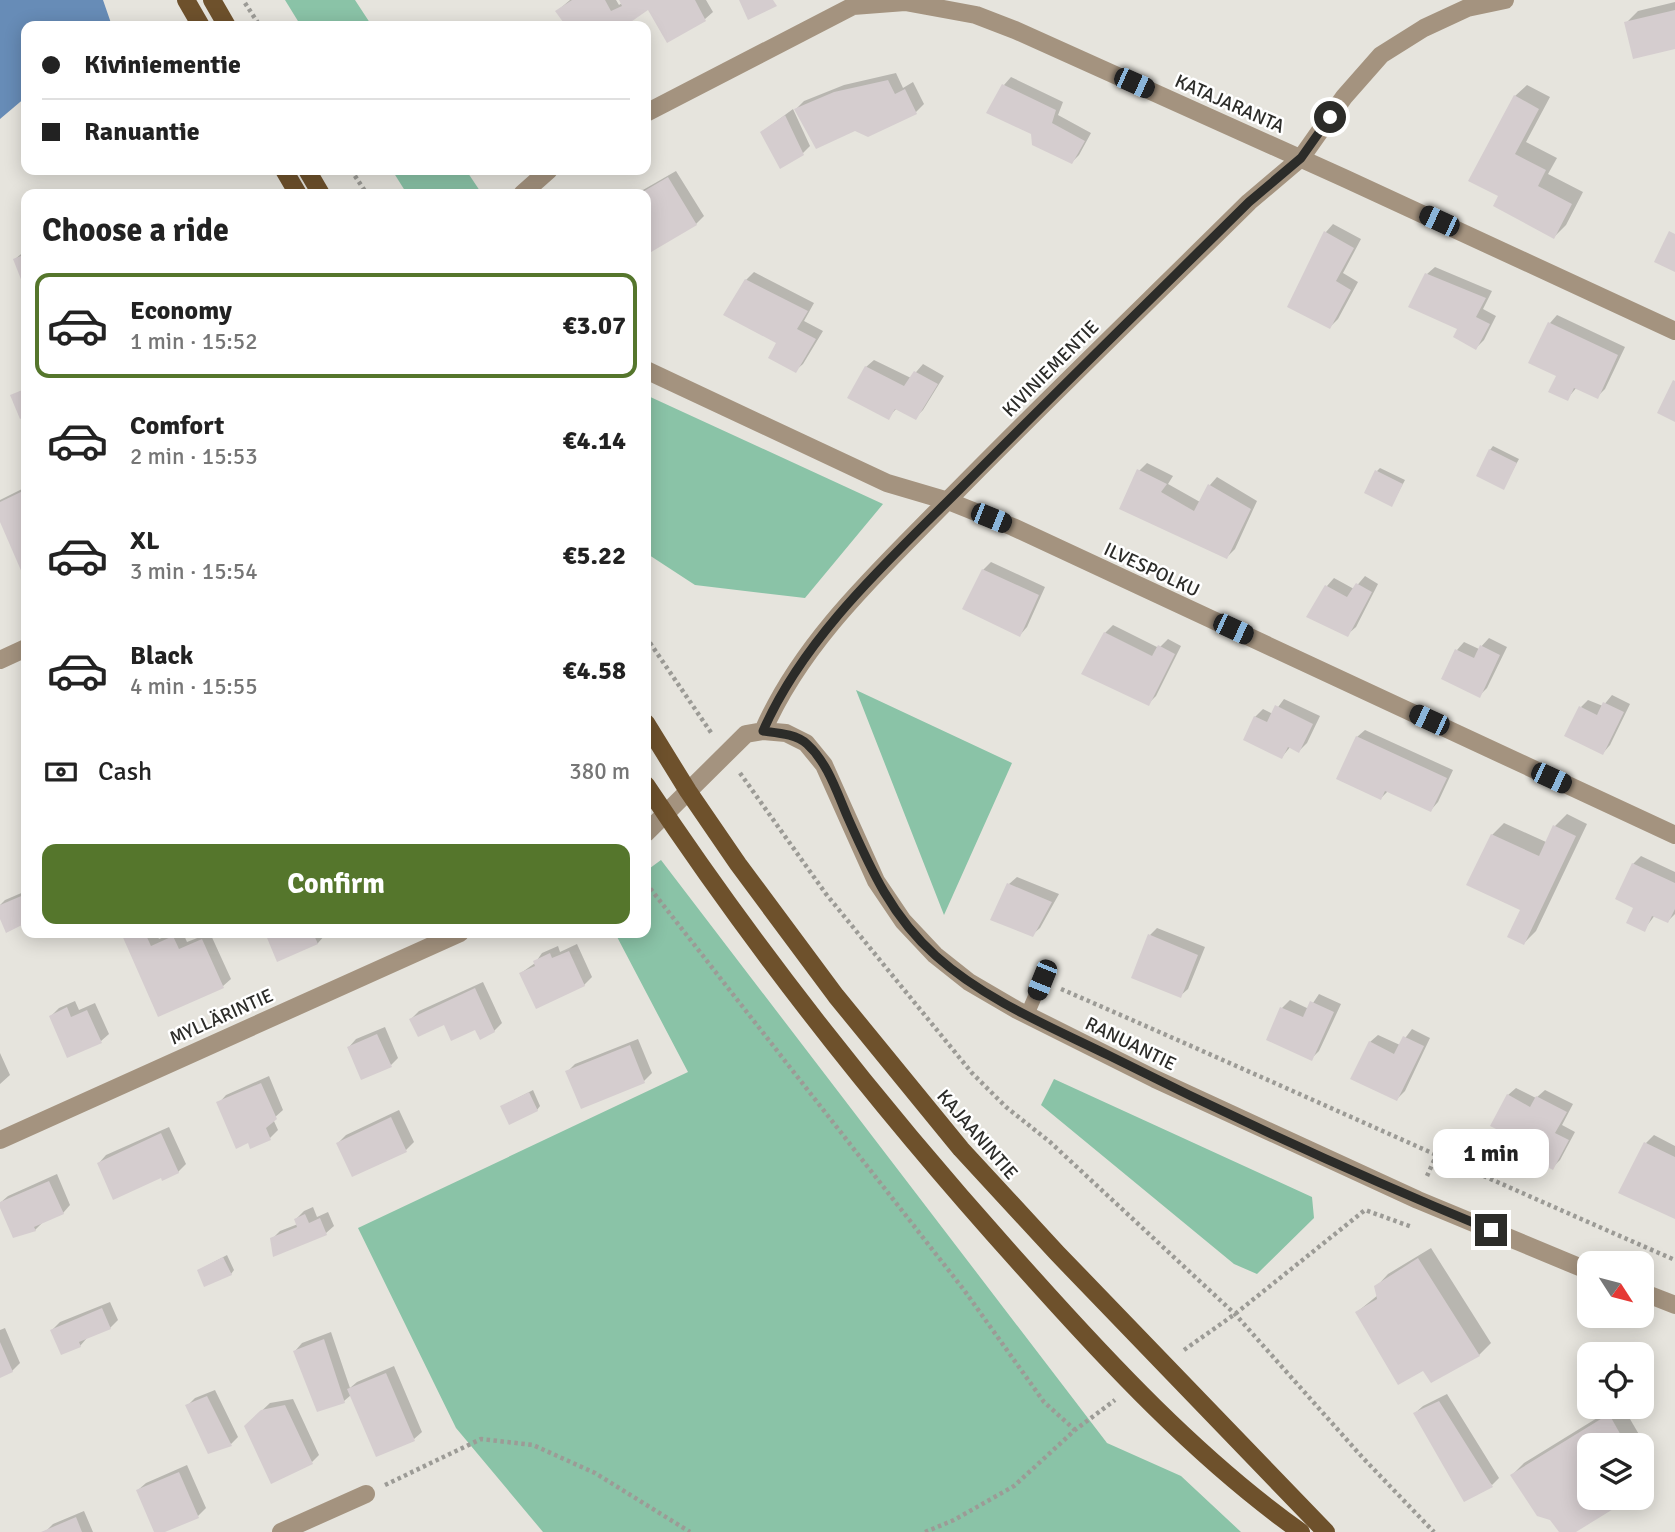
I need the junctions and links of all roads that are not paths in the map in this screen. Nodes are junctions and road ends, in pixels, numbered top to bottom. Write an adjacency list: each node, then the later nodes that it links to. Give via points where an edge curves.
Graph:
1 (186, 0): 4 (main road)
2 (212, 0): 5 (main road)
3 (1505, 0): 7 (street, KIVINIEMENTIE, via 1467,8 1381,55)
4 (198, 21)
5 (224, 21)
6 (651, 110): 7 (street, KATAJARANTA, via 853,6 905,2 976,15 1015,30)
7 (1301, 158): 10 (street, KATAJARANTA); 12 (street, KIVINIEMENTIE, via 1249,202)
8 (543, 175): 9 (street)
9 (528, 189)
10 (1675, 331)
11 (651, 372): 12 (street, ILVESPOLKU, via 887,483)
12 (948, 500): 16 (street, KIVINIEMENTIE, via 811,649 777,698); 21 (street, ILVESPOLKU)
13 (21, 650): 14 (street)
14 (0, 660)
15 (651, 731): 17 (main road, KAJAANINTIE)
16 (763, 731): 17 (street, via 746,734); 24 (street, RANUANTIE, via 786,733 806,743 824,765 876,881 903,921 961,975)
17 (688, 791): 19 (street); 32 (main road, KAJAANINTIE, via 836,996 961,1149)
18 (651, 792): 19 (main road)
19 (666, 814): 20 (street); 31 (main road, via 828,1037 943,1178 1111,1363 1267,1508)
20 (651, 828)
21 (1675, 835)
22 (449, 938): 25 (street, MYLLÄRINTIE)
23 (1042, 980): 24 (lane)
24 (1027, 1015): 26 (street, RANUANTIE, via 1418,1200)
25 (0, 1140)
26 (1577, 1265)
27 (1654, 1297): 28 (street)
28 (1675, 1305)
29 (366, 1494): 30 (street)
30 (281, 1532)
31 (1301, 1532)
32 (1326, 1532)

